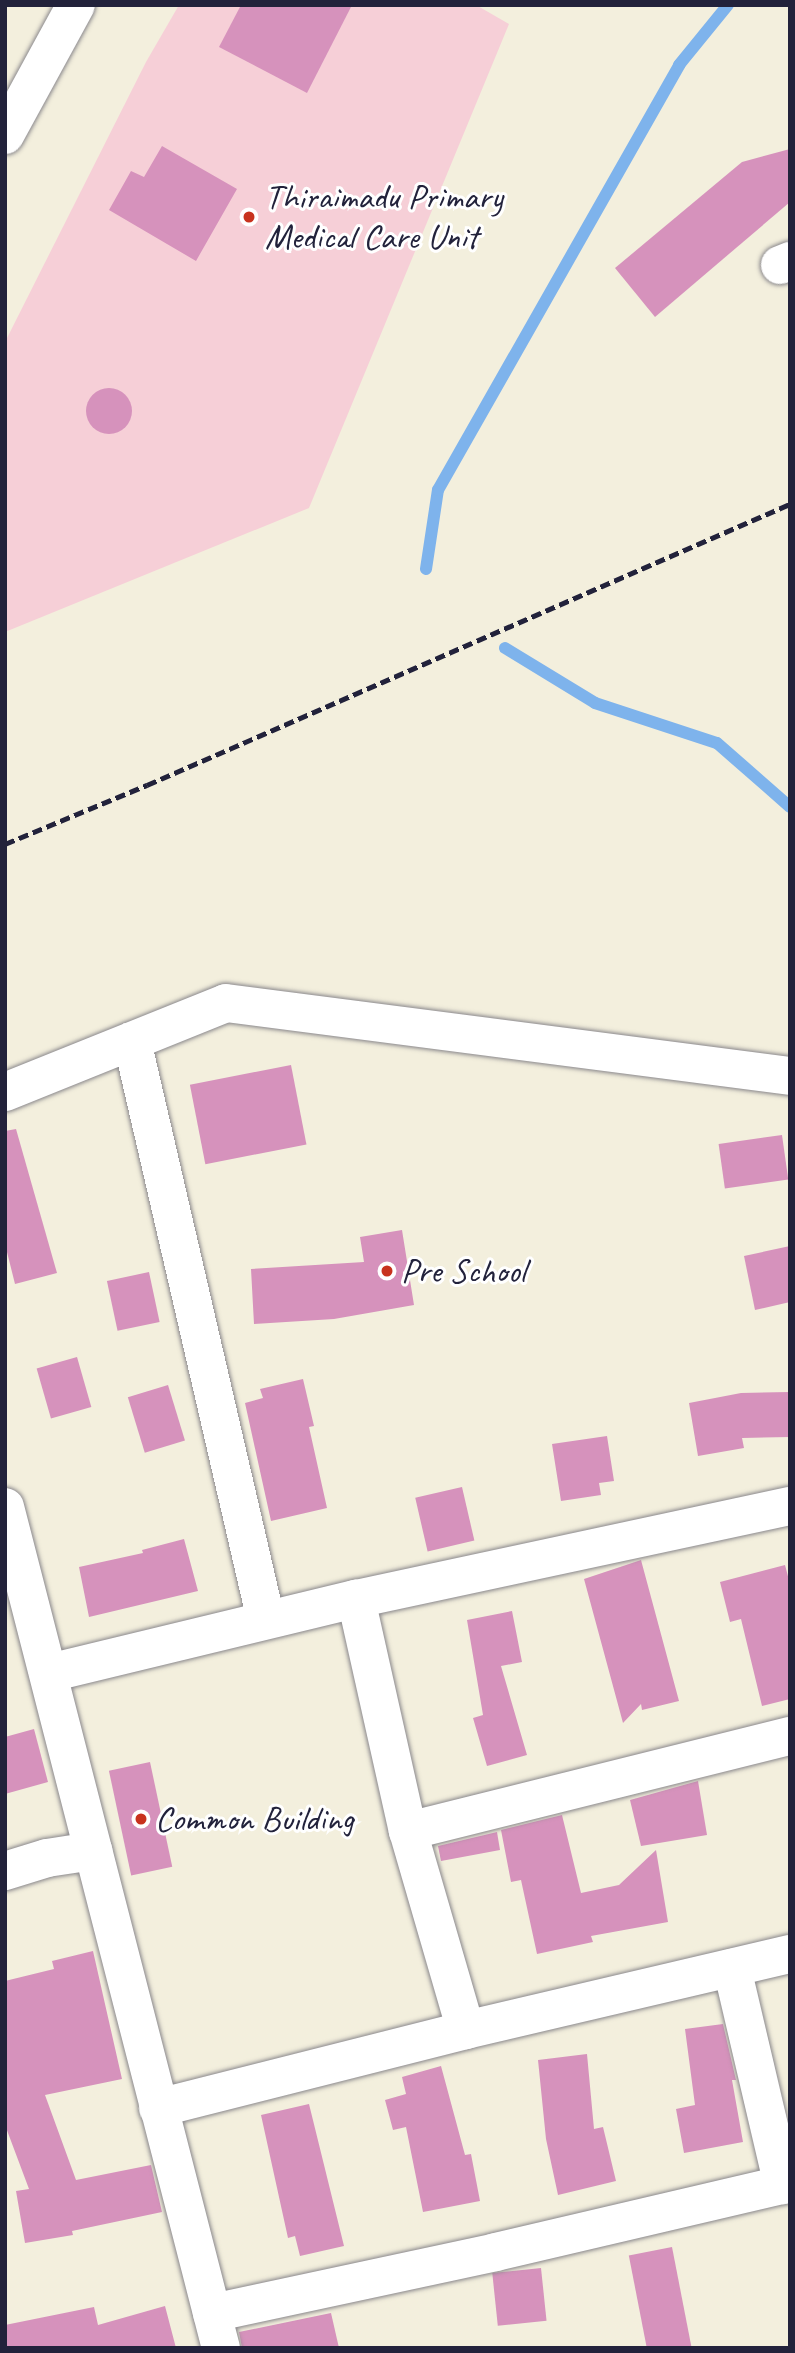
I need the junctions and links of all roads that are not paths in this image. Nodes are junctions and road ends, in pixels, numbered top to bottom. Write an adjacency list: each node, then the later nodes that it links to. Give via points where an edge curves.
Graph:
1 (76, 5): 2 (street)
2 (5, 135)
3 (132, 1041): 4 (street, via 226,1003); 5 (street); 9 (street)
4 (790, 1076)
5 (5, 1093)
6 (790, 1506): 8 (street)
7 (5, 1507): 10 (street)
8 (356, 1599): 9 (street); 12 (street)
9 (266, 1620): 10 (street)
10 (49, 1672): 13 (street)
11 (790, 1736): 12 (street)
12 (408, 1831): 17 (street)
13 (93, 1851): 14 (street); 18 (street)
14 (5, 1871)
15 (790, 1954): 16 (street)
16 (732, 1968): 17 (street); 19 (street)
17 (466, 2030): 18 (street)
18 (158, 2108): 20 (street)
19 (786, 2184): 20 (street, via 496,2252)
20 (217, 2330)

